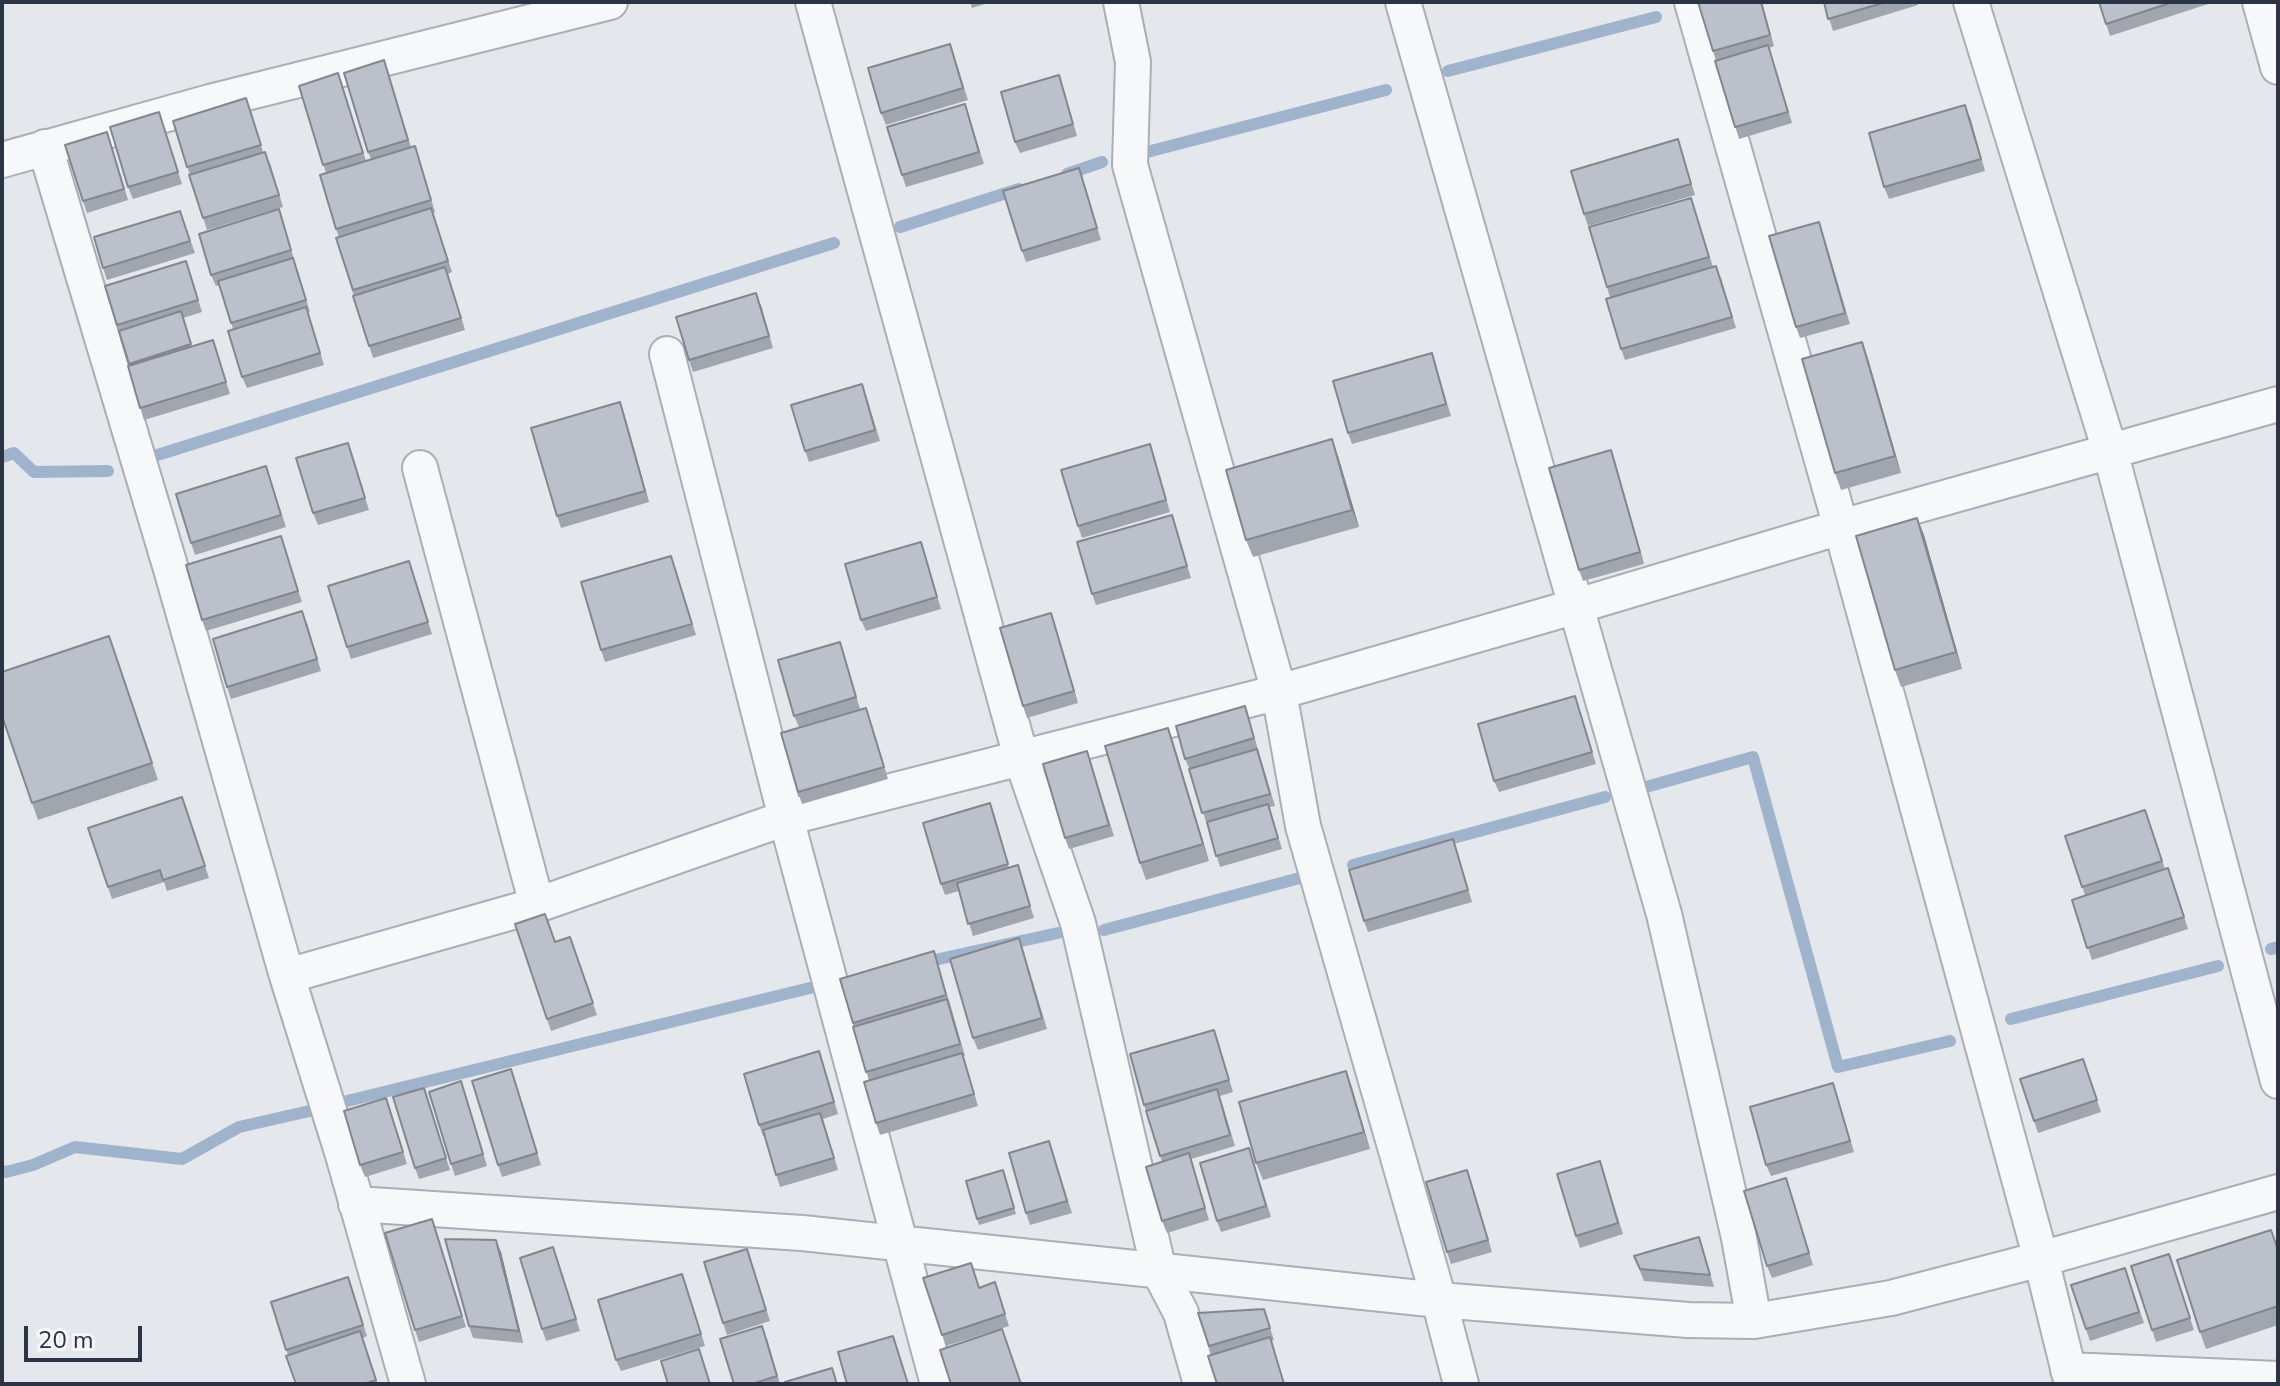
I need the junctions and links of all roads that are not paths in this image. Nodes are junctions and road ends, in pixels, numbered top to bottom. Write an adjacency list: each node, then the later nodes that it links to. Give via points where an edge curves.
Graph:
1 (610, 2): 9 (street)
2 (813, 2): 18 (street)
3 (1121, 2): 17 (street, via 1133,62 1130,165)
4 (1403, 2): 16 (street)
5 (1692, 2): 15 (street)
6 (1971, 2): 13 (street)
7 (2260, 2): 8 (street)
8 (2278, 67)
9 (45, 147): 10 (street); 21 (street)
10 (2, 160)
11 (667, 354): 19 (street)
12 (2278, 404): 13 (street)
13 (2110, 451): 15 (street); 22 (street)
14 (420, 468): 20 (street)
15 (1841, 527): 16 (street); 26 (street)
16 (1577, 606): 17 (street); 29 (street, via 1664,914)
17 (1279, 692): 18 (street); 28 (street, via 1303,826)
18 (1021, 757): 19 (street); 27 (street, via 1078,923)
19 (786, 818): 20 (street); 25 (street)
20 (537, 905): 21 (street)
21 (287, 976): 24 (street)
22 (2278, 1081)
23 (2278, 1192): 26 (street)
24 (356, 1204): 25 (street); 32 (street)
25 (901, 1243): 27 (street); 33 (street)
26 (2041, 1259): 29 (street, via 1891,1298); 30 (street)
27 (1159, 1271): 28 (street); 34 (street, via 1181,1313)
28 (1439, 1300): 29 (street); 35 (street)
29 (1754, 1321)
30 (2070, 1377): 31 (street)
31 (2278, 1379)
32 (408, 1384)
33 (938, 1384)
34 (1201, 1384)
35 (1461, 1384)

